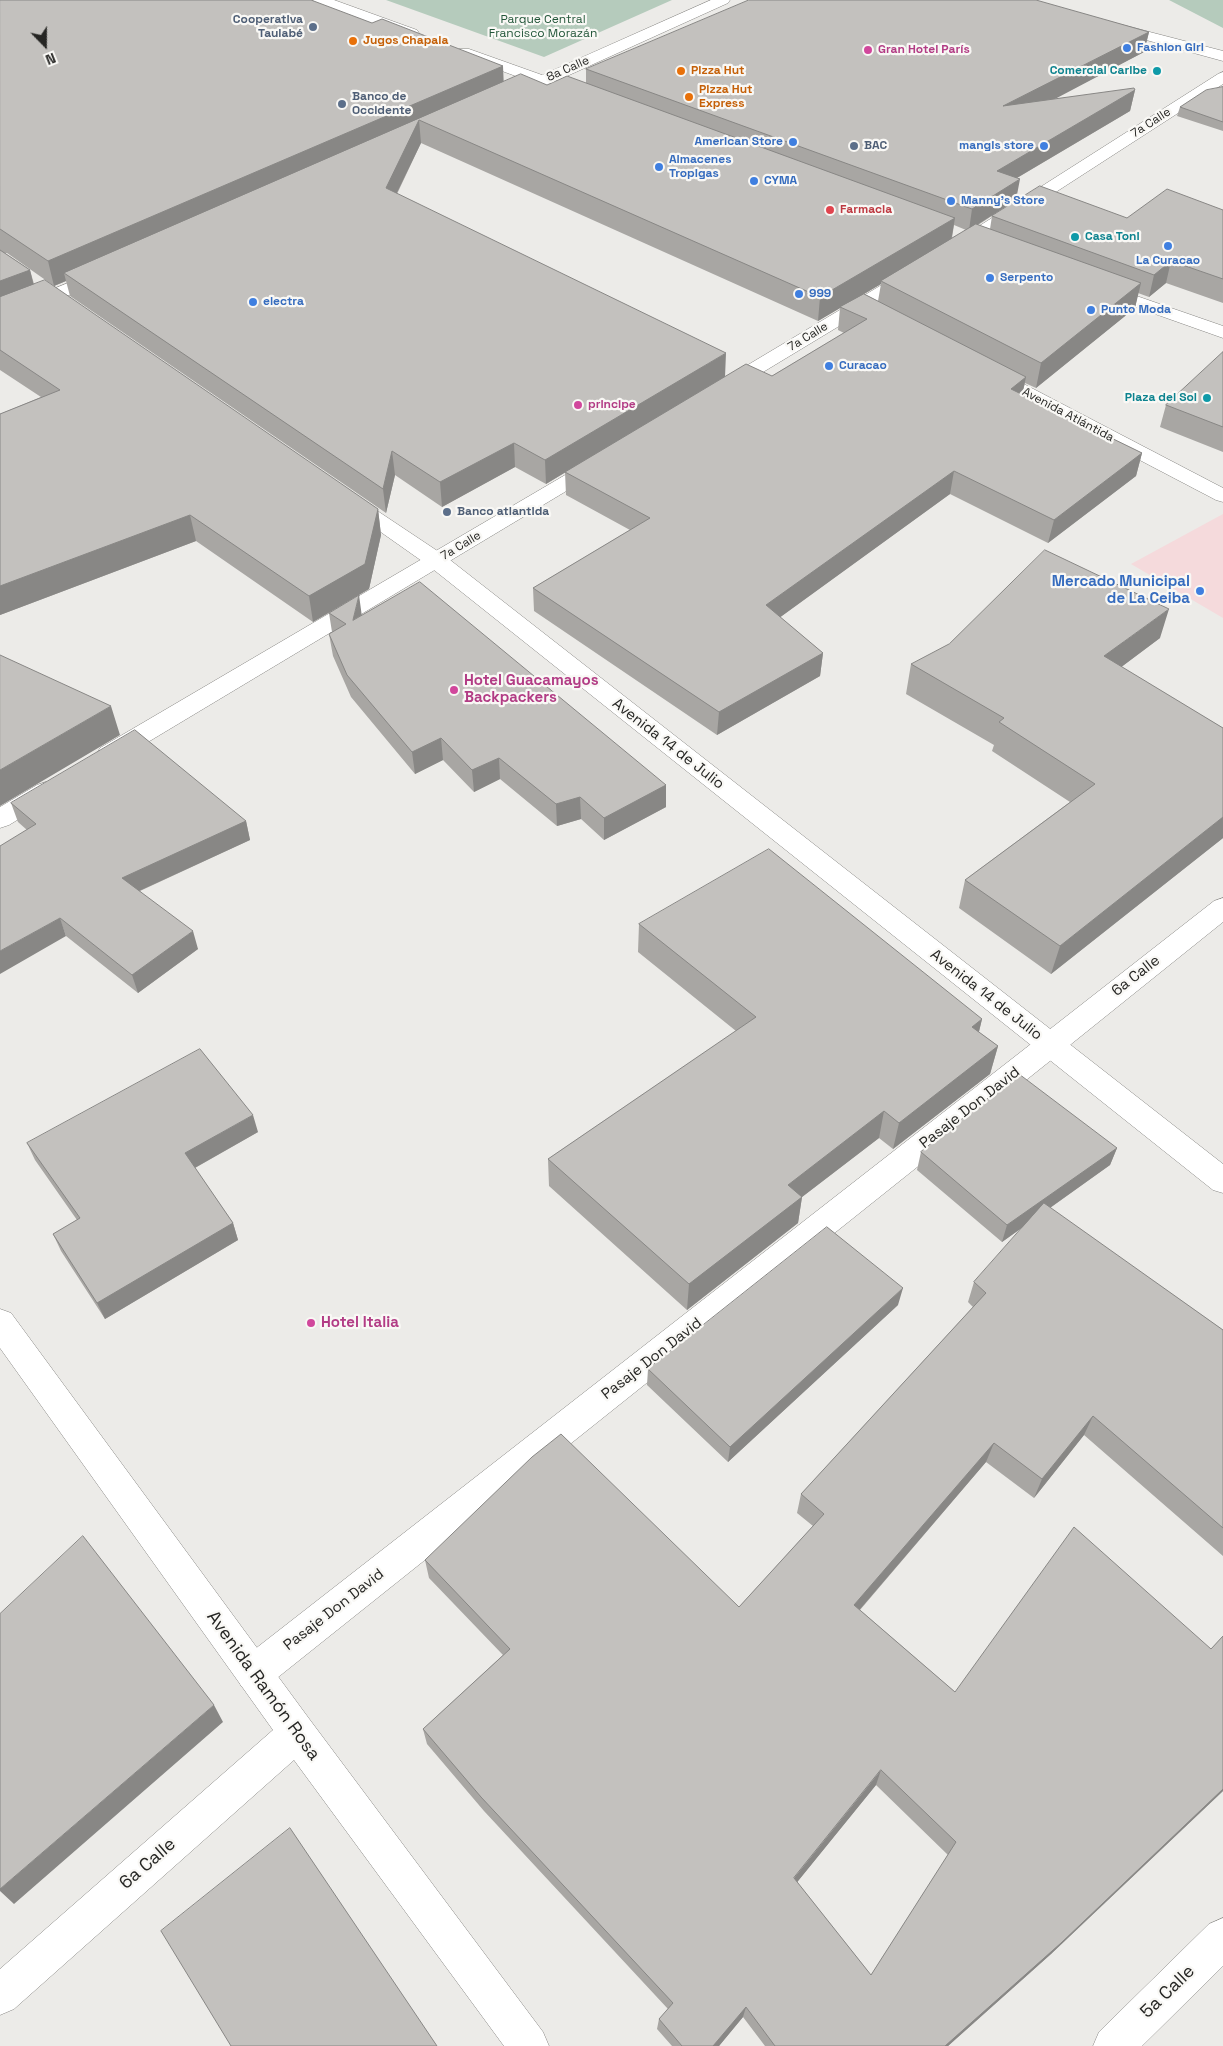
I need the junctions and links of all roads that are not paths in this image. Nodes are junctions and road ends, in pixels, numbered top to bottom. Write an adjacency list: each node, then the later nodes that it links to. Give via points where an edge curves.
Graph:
1 (320, 0): 4 (street)
2 (723, 0): 8 (street, 8a Calle)
3 (1095, 21): 6 (street)
4 (422, 37)
5 (450, 47): 8 (street)
6 (1223, 56)
7 (1223, 77): 16 (street, 7a Calle, via 935,261 869,310)
8 (543, 81): 9 (street, 8a Calle); 10 (street)
9 (516, 93)
10 (598, 102)
11 (116, 268): 13 (street, via 42,295)
12 (1087, 283): 14 (street)
13 (77, 313)
14 (1223, 332)
15 (975, 366): 19 (street, Avenida Atlántida)
16 (708, 398)
17 (614, 454): 20 (street, 7a Calle)
18 (330, 488): 20 (street, Avenida 14 de Julio)
19 (1223, 496)
20 (436, 561): 21 (street, 7a Calle); 25 (street, Avenida 14 de Julio)
21 (94, 763)
22 (60, 783): 23 (street)
23 (0, 819)
24 (1223, 908): 25 (street, 6a Calle)
25 (1050, 1045): 26 (street, Avenida 14 de Julio); 28 (street, Pasaje Don David)
26 (1223, 1181)
27 (0, 1323): 28 (street, Avenida Ramón Rosa)
28 (254, 1674): 29 (street, Avenida Ramón Rosa)
29 (297, 1733): 31 (street, 6a Calle); 32 (street, Avenida Ramón Rosa)
30 (1223, 1938): 33 (street, 5a Calle)
31 (0, 1996)
32 (529, 2046)
33 (1113, 2046)

